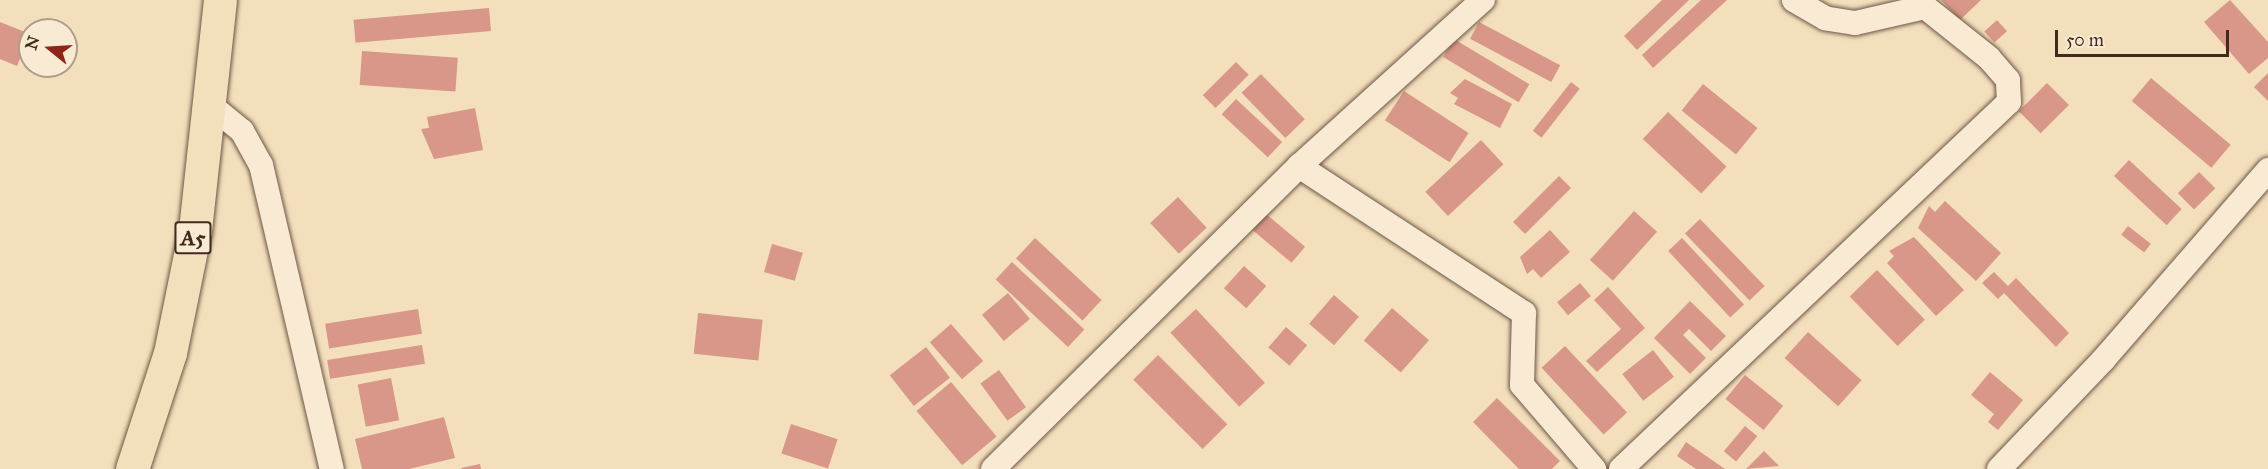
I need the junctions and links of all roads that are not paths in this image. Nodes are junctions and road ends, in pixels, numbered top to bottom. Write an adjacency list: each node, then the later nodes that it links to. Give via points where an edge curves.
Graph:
1 (220, 0): 4 (highway, A5)
2 (1483, 0): 5 (street)
3 (1794, 0): 11 (street, via 1825,18 1854,22 1925,7 2001,72 2008,80 2009,102)
4 (209, 104): 7 (highway, A5, via 195,230 170,352); 8 (street, via 242,131 261,165)
5 (1299, 166): 9 (street); 10 (street, via 1524,313 1522,385)
6 (2268, 170): 12 (street, via 2103,360)
7 (132, 469)
8 (332, 469)
9 (993, 469)
10 (1594, 469)
11 (1621, 469)
12 (1999, 469)

